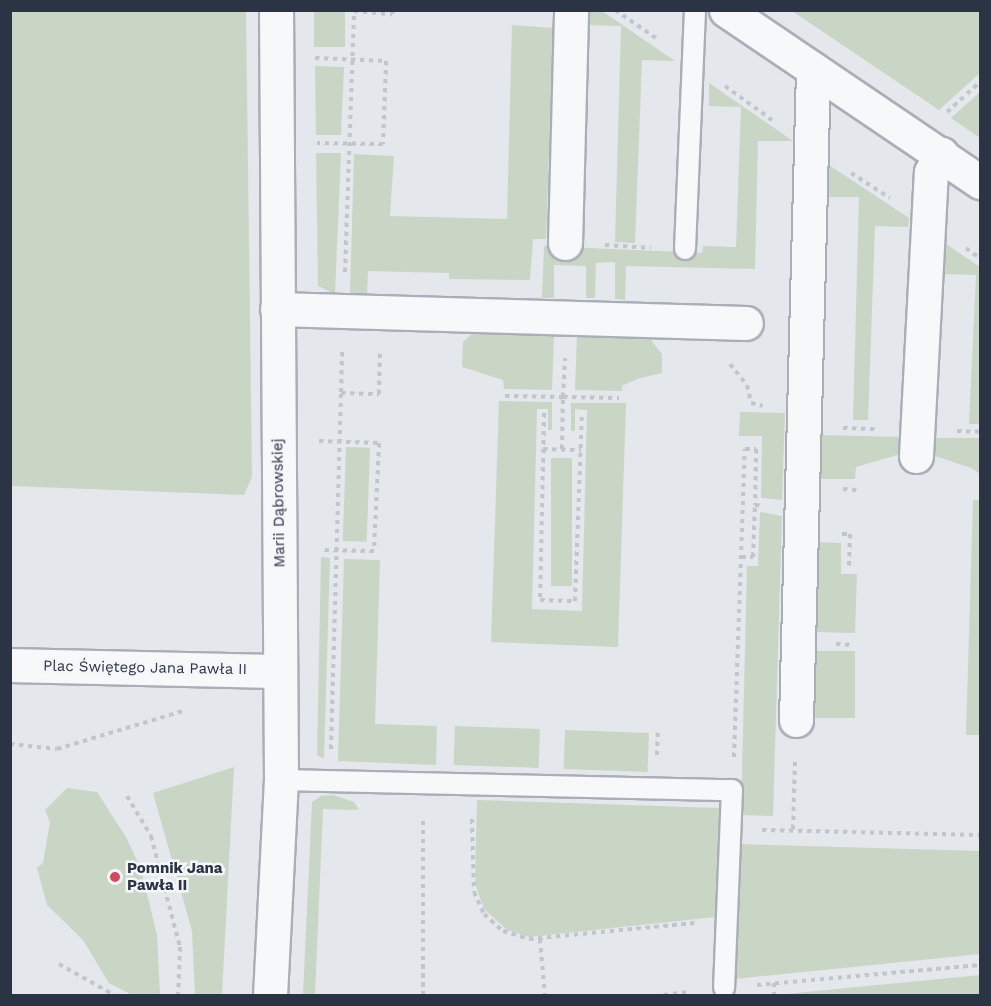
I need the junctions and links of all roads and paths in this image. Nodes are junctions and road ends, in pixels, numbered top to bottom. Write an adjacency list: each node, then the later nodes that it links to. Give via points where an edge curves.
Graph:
1 (276, 10): 18 (street, Marii Dąbrowskiej)
2 (393, 10): 6 (path, via 392,14)
3 (571, 10): 16 (street)
4 (695, 10): 17 (lane)
5 (726, 10): 9 (street)
6 (354, 11): 8 (path)
7 (315, 58): 8 (path)
8 (352, 58): 13 (path); 13 (path, via 386,61 386,72 383,144)
9 (813, 69): 14 (street); 43 (street)
10 (981, 82): 11 (path)
11 (937, 120)
12 (316, 143): 13 (path)
13 (349, 143): 19 (path)
14 (941, 154): 15 (street); 36 (street, via 931,172)
15 (981, 182)
16 (565, 243): 17 (path)
17 (685, 249)
18 (277, 309): 19 (street); 41 (street, Marii Dąbrowskiej)
19 (343, 312): 20 (street); 24 (path)
20 (381, 312): 21 (street); 24 (path, via 379,394)
21 (567, 318): 22 (street); 26 (path)
22 (746, 323)
23 (728, 362): 28 (path, via 738,372)
24 (341, 393): 32 (path)
25 (506, 396): 26 (path)
26 (563, 397): 27 (path); 34 (path)
27 (619, 398)
28 (756, 406)
29 (582, 412): 35 (path)
30 (544, 413): 33 (path)
31 (319, 441): 32 (path)
32 (340, 442): 39 (path); 39 (path, via 379,443 374,551)
33 (543, 449): 34 (path); 35 (path, via 540,600 575,602)
34 (562, 449): 35 (path)
35 (581, 450)
36 (916, 456)
37 (755, 505): 48 (path, via 756,449 745,449)
38 (321, 550): 39 (path)
39 (337, 550): 46 (path)
40 (10, 665): 41 (street, Plac Świętego Jana Pawła II)
41 (280, 671): 45 (street, Marii Dąbrowskiej)
42 (192, 708): 44 (path, via 57,749)
43 (796, 720): 51 (path)
44 (10, 744)
45 (281, 780): 46 (lane); 62 (street, Marii Dąbrowskiej)
46 (330, 782): 47 (lane)
47 (423, 783): 48 (lane); 63 (path)
48 (732, 790): 59 (lane)
49 (127, 796): 61 (path, via 150,836 180,947)
50 (472, 812): 55 (path, via 472,882 478,903 502,931 515,937)
51 (793, 829): 52 (path); 53 (path)
52 (770, 830)
53 (981, 835)
54 (694, 923): 55 (path)
55 (540, 939): 64 (path)
56 (59, 964): 60 (path)
57 (981, 965): 58 (path)
58 (774, 983): 59 (path); 66 (path)
59 (724, 988): 65 (path)
60 (116, 996)
61 (178, 996)
62 (270, 996)
63 (423, 996)
64 (545, 996)
65 (655, 996)
66 (774, 996)

